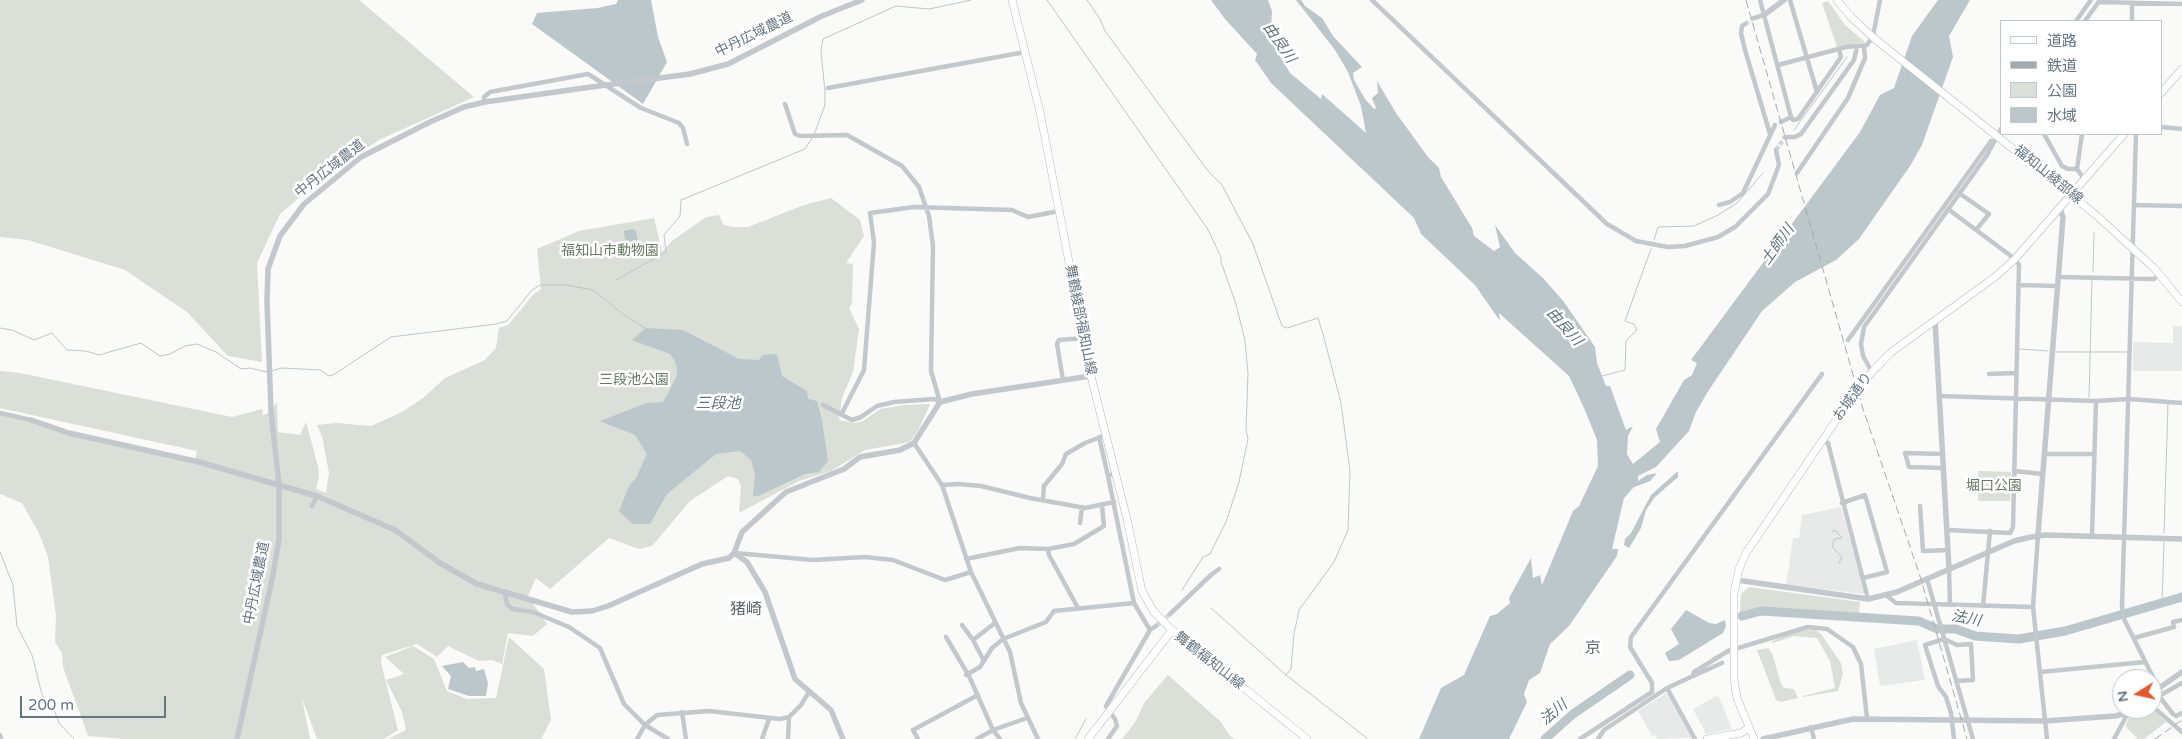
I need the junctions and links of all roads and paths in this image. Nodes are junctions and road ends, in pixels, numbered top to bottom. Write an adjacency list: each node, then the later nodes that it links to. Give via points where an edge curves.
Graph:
1 (862, 0): 32 (street, 中丹広域農道, bridge, via 822,16 728,64 690,74)
2 (1012, 0): 24 (main road, 舞鶴綾部福知山線)
3 (1372, 0): 48 (street, via 1607,224 1636,241 1685,246 1718,237 1735,227 1768,194 1779,165)
4 (1760, 0): 13 (street)
5 (1784, 0): 13 (street)
6 (1790, 0): 26 (street)
7 (1837, 0): 19 (main road, 福知山綾部線)
8 (1880, 0): 19 (street)
9 (2091, 0): 15 (street)
10 (2100, 1): 11 (street); 16 (street)
11 (2132, 3): 12 (street); 17 (street)
12 (2182, 4)
13 (1764, 15): 14 (street); 27 (street)
14 (1754, 18)
15 (2077, 20)
16 (2085, 20)
17 (2132, 20)
18 (1746, 24): 40 (street, via 1742,26 1741,33)
19 (1874, 37): 20 (street); 39 (main road, 福知山綾部線)
20 (1864, 46): 21 (street); 50 (street, via 1865,58 1848,98)
21 (1857, 47): 22 (street); 46 (street, via 1854,60 1801,134)
22 (1850, 48): 23 (street); 25 (street)
23 (1839, 49): 25 (street); 26 (street)
24 (1025, 52): 29 (street); 60 (main road, 舞鶴綾部福知山線)
25 (1841, 57): 30 (street)
26 (1808, 58): 27 (street); 30 (street)
27 (1778, 65): 34 (street)
28 (2182, 69): 31 (main road)
29 (828, 88)
30 (1817, 92): 34 (street, via 1798,118 1793,120)
31 (2162, 92)
32 (485, 102): 47 (street, via 484,97 490,92 588,74 641,108 679,123); 100 (street, 中丹広域農道, via 430,122 361,157 304,204 280,236 268,269 271,411)
33 (785, 104): 57 (street, via 795,134 847,135 888,156 915,179)
34 (1791, 117): 35 (street)
35 (1781, 122)
36 (1775, 126): 40 (street)
37 (2162, 127): 38 (street)
38 (2182, 129)
39 (1997, 132): 52 (street, via 1987,155); 72 (street)
40 (1770, 134): 55 (street, via 1743,193)
41 (2001, 135): 53 (main road, 福知山綾部線)
42 (2046, 135): 49 (street, via 2062,166)
43 (2082, 135): 49 (street)
44 (2123, 135): 51 (main road, お城通り)
45 (2136, 135): 54 (street)
46 (1785, 137)
47 (687, 144)
48 (1776, 150)
49 (2077, 169): 51 (street)
50 (1797, 173)
51 (2084, 179): 53 (main road, お城通り)
52 (1959, 194): 58 (street); 61 (street, via 1989,214)
53 (2072, 194): 59 (main road, お城通り); 62 (main road, 福知山綾部線)
54 (2134, 204): 56 (street); 62 (street)
55 (1719, 205)
56 (2182, 206)
57 (926, 208): 60 (street, via 1012,210 1028,217); 84 (street, via 933,246 931,371); 88 (street, via 907,207 870,213 874,249 864,370)
58 (1948, 209): 61 (street); 73 (street, via 1864,327 1863,356)
59 (2060, 209): 63 (main road, お城通り); 65 (street, via 2063,217)
60 (1059, 211): 71 (main road, 舞鶴綾部福知山線)
61 (1976, 230): 63 (street)
62 (2132, 247): 64 (main road, 福知山綾部線); 66 (street)
63 (2016, 259): 67 (street, via 2019,265); 70 (main road, お城通り)
64 (2159, 274): 66 (street, via 2154,279); 69 (main road, 福知山綾部線)
65 (2058, 277): 66 (street); 68 (street)
66 (2132, 279): 82 (street)
67 (2018, 285): 68 (street); 74 (street)
68 (2058, 286): 81 (street)
69 (2182, 302)
70 (1936, 320): 73 (main road, お城通り, via 1890,354); 79 (street)
71 (1083, 338): 77 (main road, 舞鶴綾部福知山線); 78 (street, via 1059,340 1056,344)
72 (1848, 340)
73 (1872, 372): 91 (main road, お城通り)
74 (2016, 373): 76 (street); 80 (street)
75 (1822, 374): 165 (street, via 1631,636 1630,647 1652,683)
76 (1989, 374)
77 (1091, 376): 78 (street); 90 (main road, 舞鶴綾部福知山線)
78 (1063, 380): 84 (street)
79 (1940, 396): 80 (street); 93 (street)
80 (2015, 398): 81 (street); 97 (street)
81 (2049, 399): 83 (street); 94 (street)
82 (2129, 399): 83 (street); 85 (street); 116 (street)
83 (2096, 401): 95 (street)
84 (940, 402): 88 (street, via 934,399 894,402 877,406 852,420); 92 (street)
85 (2182, 402)
86 (822, 405): 88 (street)
87 (0, 413): 89 (street)
88 (842, 413)
89 (31, 420): 100 (street, via 69,433 200,462)
90 (1102, 436): 99 (main road, 舞鶴綾部福知山線); 103 (street, via 1066,454 1044,486)
91 (1822, 440): 105 (street, via 1828,443); 129 (main road, お城通り, via 1746,553)
92 (914, 443): 101 (street); 122 (street, via 900,450 860,457 844,469 786,492 742,532)
93 (1943, 454): 96 (street); 96 (street, via 1905,453 1909,467)
94 (2045, 454): 95 (street); 98 (street)
95 (2094, 454): 115 (street)
96 (1944, 468): 111 (street)
97 (2014, 471): 98 (street); 113 (street, via 2013,527)
98 (2043, 474): 114 (street)
99 (1112, 475): 104 (street); 145 (main road, 舞鶴綾部福知山線, via 1142,591 1154,612)
100 (279, 485): 102 (street); 188 (street, 中丹広域農道, via 279,539 273,576)
101 (942, 485): 103 (street, via 981,486); 123 (street)
102 (318, 496): 106 (street); 130 (street, via 395,530 440,563 477,584)
103 (1043, 500): 109 (street)
104 (1114, 502): 107 (street); 133 (street)
105 (1842, 502): 127 (street); 127 (street, via 1865,495 1887,572)
106 (312, 506)
107 (1102, 506): 109 (street); 119 (street, via 1104,526 1074,544)
108 (1920, 506): 120 (street, via 1923,551)
109 (1082, 507): 110 (street)
110 (1080, 523)
111 (1947, 530): 112 (street); 120 (street)
112 (1990, 531): 113 (street); 121 (street)
113 (2010, 532): 118 (street)
114 (2038, 535): 115 (street); 118 (street); 137 (street)
115 (2092, 536): 116 (street)
116 (2125, 537): 117 (street); 148 (street, via 2122,610)
117 (2182, 539)
118 (2014, 541): 121 (street)
119 (1048, 549): 123 (street, via 1020,548); 138 (street)
120 (1948, 550): 124 (street)
121 (1988, 552): 124 (street); 136 (street)
122 (734, 553): 126 (street, via 813,560 865,557 893,560 945,580); 130 (street, via 729,558 702,564 592,611 572,612); 164 (street, via 754,571 775,616 791,672 799,685)
123 (966, 559): 126 (street)
124 (1948, 569): 128 (street); 135 (street)
125 (1219, 570): 139 (street)
126 (971, 572): 141 (street)
127 (1863, 578): 132 (street)
128 (1927, 579): 131 (street); 134 (street)
129 (1737, 580): 132 (street); 151 (main road, お城通り)
130 (505, 594): 181 (street, via 507,604 512,608 533,612 592,640 600,648 624,704)
131 (1887, 596): 132 (street); 134 (street, via 1896,603)
132 (1868, 599)
133 (1134, 603): 138 (street); 144 (street)
134 (1934, 604): 135 (street); 147 (street)
135 (1950, 605): 136 (street)
136 (1983, 606): 137 (street)
137 (2033, 607): 156 (street)
138 (1078, 608): 149 (street, via 1054,611 1046,622)
139 (1170, 614)
140 (2182, 620): 148 (street, via 2173,622 2174,627)
141 (995, 623): 149 (street); 150 (street)
142 (962, 625): 150 (street)
143 (1156, 626): 144 (street)
144 (1150, 630): 169 (street, via 1106,706)
145 (1172, 630): 169 (main road, 舞鶴福知山線); 201 (main road, 舞鶴福知山線)
146 (946, 637): 158 (street)
147 (1944, 637): 160 (street); 160 (street, via 1957,645 1970,644 1973,680); 177 (street, via 1925,645 1938,686 1946,697)
148 (2134, 638): 154 (street)
149 (1002, 639): 152 (street); 174 (street, via 1014,663 1015,680)
150 (974, 640): 152 (street)
151 (1734, 649): 159 (street, via 1694,672); 175 (street, via 1797,630 1827,629 1856,652 1861,664); 183 (main road, お城通り, via 1735,689)
152 (984, 661): 158 (street, via 980,667)
153 (1722, 662): 159 (street)
154 (2145, 662): 155 (street); 156 (street)
155 (2149, 669)
156 (2040, 672): 180 (street)
157 (2182, 672): 162 (street)
158 (966, 674): 167 (street)
159 (1693, 676): 163 (street)
160 (1956, 681): 179 (street)
161 (2182, 683): 171 (street, via 2159,696 2172,714)
162 (2162, 684)
163 (1667, 688): 166 (street); 204 (street)
164 (809, 692): 173 (street); 194 (street, via 832,710)
165 (1652, 692): 166 (street); 202 (street)
166 (1658, 694): 203 (street, via 1604,730)
167 (978, 695): 184 (street); 195 (street, via 913,730)
168 (682, 712): 176 (street, via 709,711); 181 (street, via 657,715); 191 (street)
169 (1109, 713): 199 (main road, 舞鶴福知山線); 200 (street, via 1116,719 1116,726)
170 (2112, 713): 180 (street)
171 (2182, 713)
172 (2162, 715): 185 (street)
173 (789, 717): 176 (street); 193 (street)
174 (1027, 718): 184 (street); 198 (street)
175 (1867, 718): 177 (street); 182 (street)
176 (769, 719): 192 (street)
177 (1951, 719): 179 (street); 210 (street)
178 (2125, 719): 213 (street)
179 (1968, 720): 180 (street); 211 (street)
180 (2045, 721): 212 (street)
181 (645, 725): 189 (street); 190 (street)
182 (1811, 727): 208 (street); 209 (street)
183 (1749, 728): 205 (main road, via 1742,733); 207 (main road, お城通り)
184 (993, 730): 196 (street); 197 (street)
185 (2182, 732)
186 (0, 735): 187 (street)
187 (1, 739)
188 (237, 739)
189 (637, 739)
190 (668, 739)
191 (686, 739)
192 (762, 739)
193 (788, 739)
194 (843, 739)
195 (918, 739)
196 (977, 739)
197 (1000, 739)
198 (1038, 739)
199 (1088, 739)
200 (1108, 739)
201 (1307, 739)
202 (1580, 739)
203 (1598, 739)
204 (1694, 739)
205 (1707, 739)
206 (1731, 739): 207 (main road)
207 (1754, 739)
208 (1764, 739)
209 (1814, 739)
210 (1954, 739)
211 (1973, 739)
212 (2047, 739)
213 (2114, 739)

